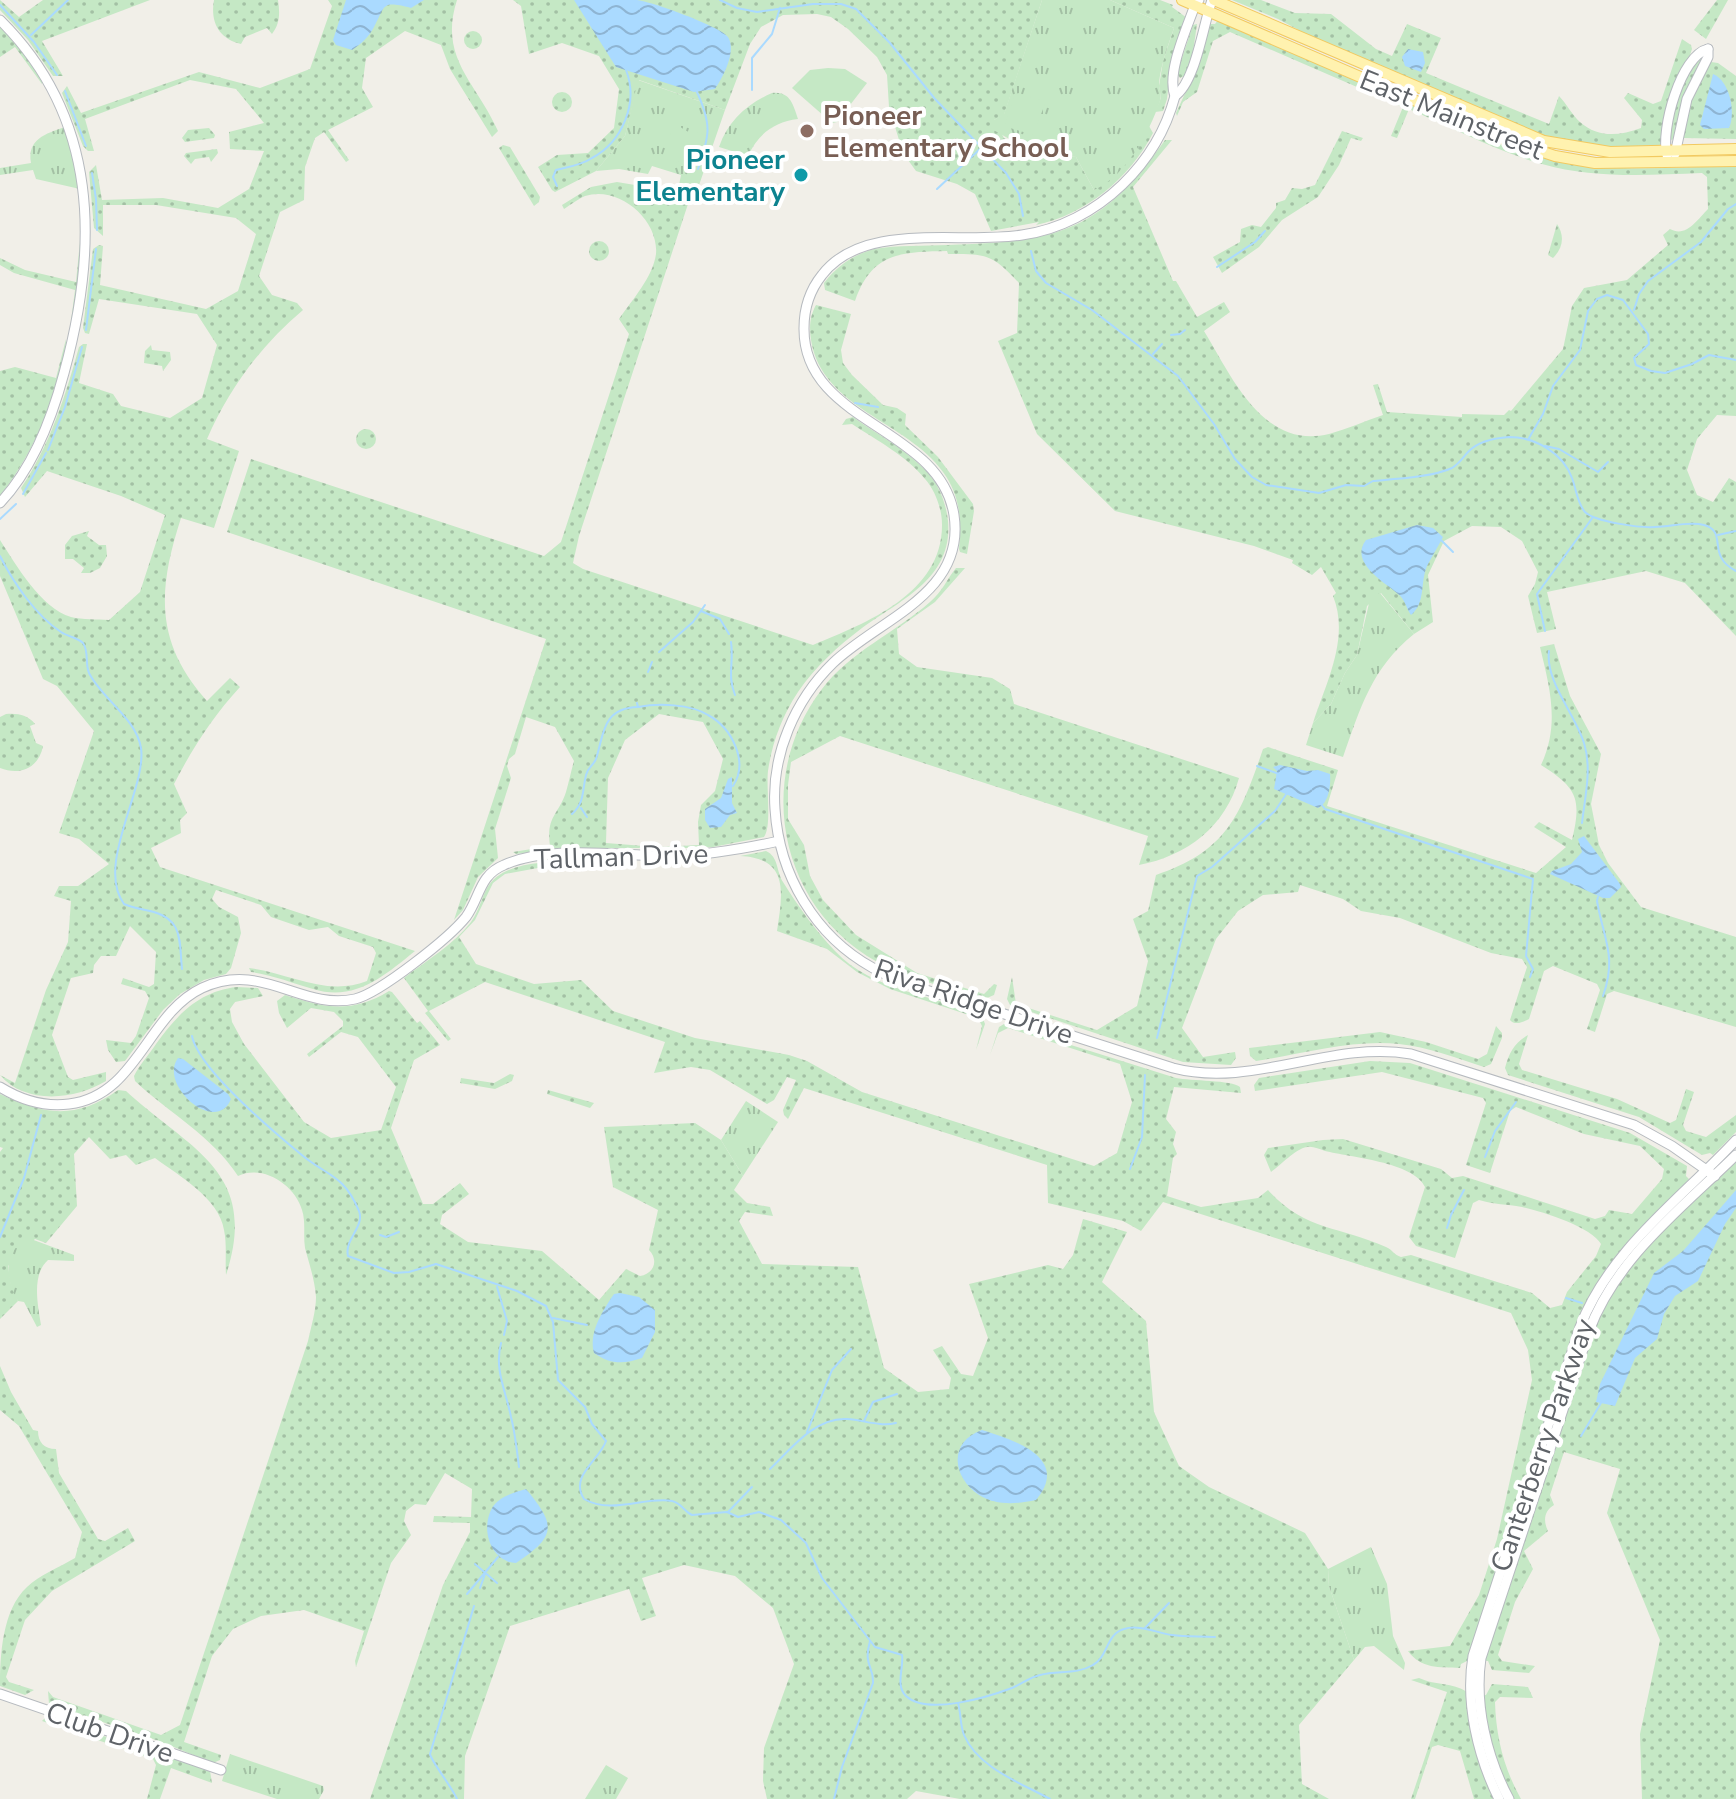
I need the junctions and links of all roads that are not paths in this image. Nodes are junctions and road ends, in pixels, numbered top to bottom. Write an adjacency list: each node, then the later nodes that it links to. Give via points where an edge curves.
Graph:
1 (1182, 0): 2 (main road, East Mainstreet)
2 (1197, 2): 3 (main road, East Mainstreet); 5 (street, Riva Ridge Drive, via 1174,70)
3 (1212, 4): 5 (street, Riva Ridge Drive, via 1188,78); 7 (main road, East Mainstreet, via 1538,139 1598,151); 9 (main road, East Mainstreet, via 1533,150 1595,163)
4 (0, 20): 10 (street, via 33,59 63,111 79,160 86,216 82,290 61,384 34,453)
5 (1175, 96): 11 (street, Riva Ridge Drive, via 1163,129 1139,166 1112,194 1074,218 1021,235 869,244 840,258 815,286 804,328 815,371 834,395 933,469 950,500 955,533 948,561 931,589 838,659 802,703 777,772)
6 (1736, 149): 7 (main road, East Mainstreet)
7 (1671, 151): 7 (street, via 1687,99 1708,57 1708,49 1700,51 1681,81 1669,119); 9 (street)
8 (1736, 161): 9 (main road, East Mainstreet)
9 (1671, 162)
10 (1, 502)
11 (779, 841): 12 (street, Tallman Drive, via 705,854 574,853 508,863 487,877 456,927 370,993 332,1001 258,980 218,982 182,1001 121,1077 97,1095 77,1103 51,1104); 15 (street, Riva Ridge Drive, via 794,884 822,927 865,963 904,982 1193,1073 1234,1073 1372,1052 1416,1055 1639,1127)
12 (0, 1087)
13 (1736, 1140): 15 (street, Canterberry Parkway)
14 (1736, 1155): 16 (street, Canterberry Parkway)
15 (1706, 1169): 16 (street, Riva Ridge Drive); 19 (street, Canterberry Parkway, via 1621,1256 1593,1297 1477,1640 1471,1699 1485,1764)
16 (1715, 1176): 20 (street, Canterberry Parkway, via 1632,1258 1601,1301 1500,1598 1481,1658 1479,1687 1492,1755)
17 (0, 1694): 18 (street, Club Drive)
18 (221, 1770)
19 (1499, 1799)
20 (1509, 1799)

